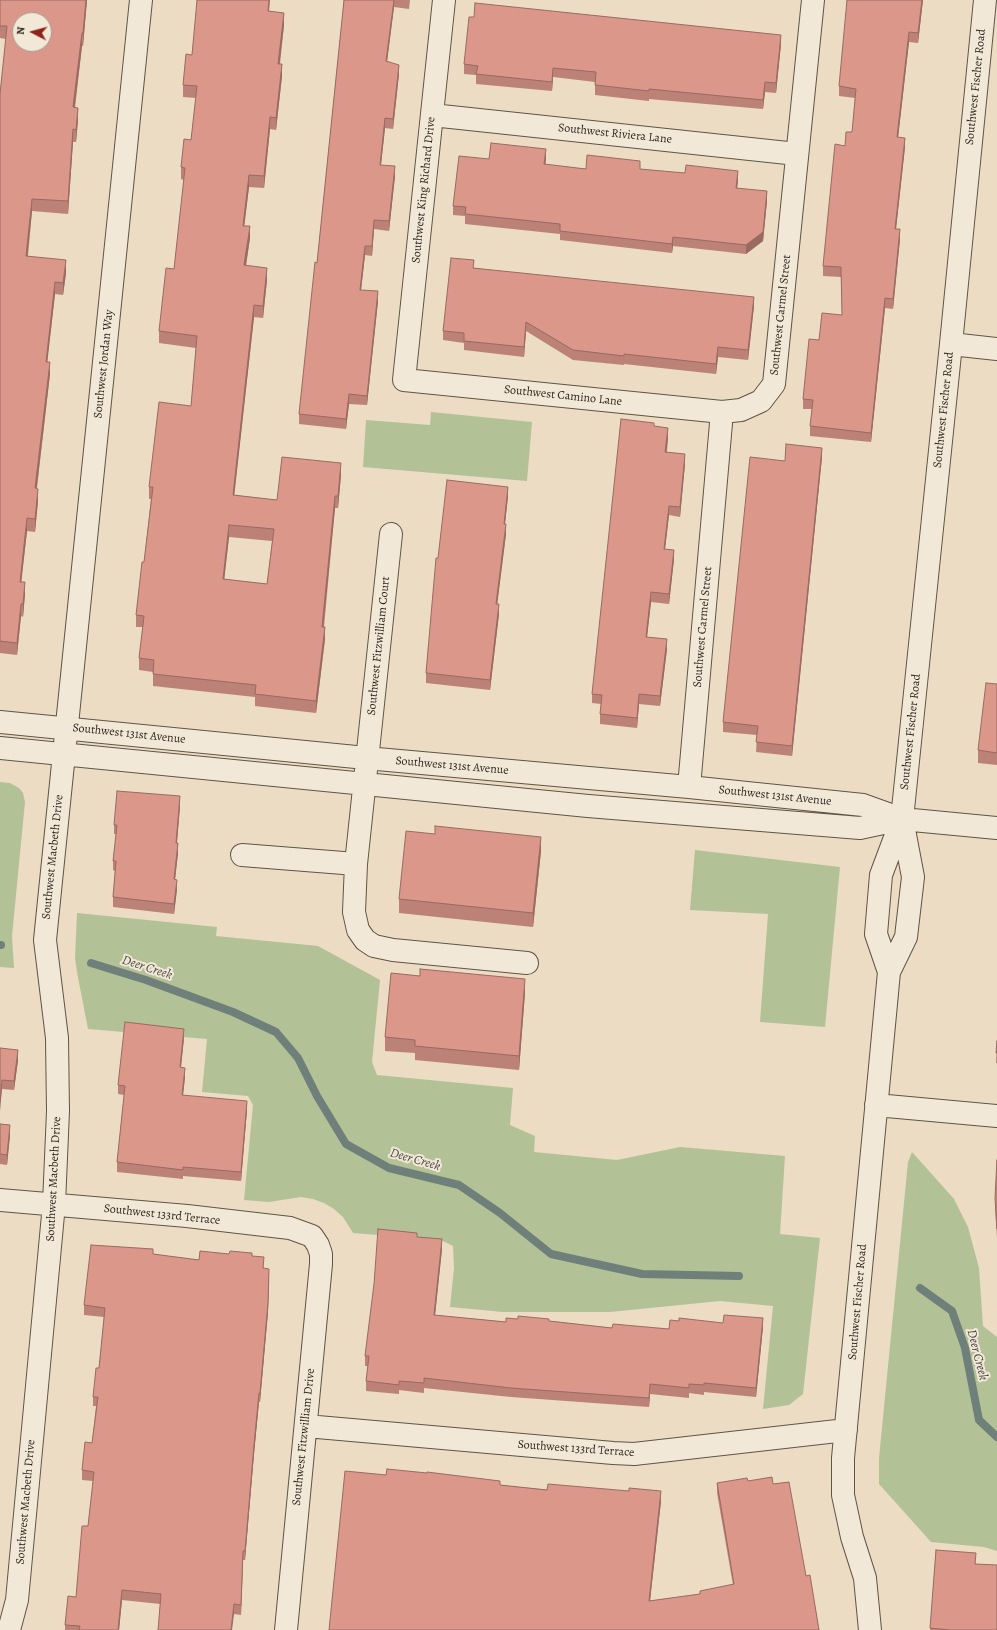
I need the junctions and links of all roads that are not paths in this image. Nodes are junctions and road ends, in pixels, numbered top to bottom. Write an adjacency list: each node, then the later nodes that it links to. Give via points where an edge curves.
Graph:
1 (140, 0): 13 (street, Southwest Jordan Way)
2 (444, 0): 5 (street, Southwest King Richard Drive)
3 (813, 0): 6 (street, Southwest Carmel Street)
4 (985, 0): 7 (street, Southwest Fischer Road)
5 (432, 115): 6 (street, Southwest Riviera Lane); 9 (street, Southwest King Richard Drive)
6 (797, 154): 10 (street, Southwest Carmel Street, via 774,384 761,400 741,410)
7 (951, 344): 8 (street); 19 (street, Southwest Fischer Road)
8 (997, 349)
9 (404, 380): 10 (street, Southwest Camino Lane)
10 (722, 412): 18 (street, Southwest Carmel Street)
11 (391, 534): 16 (street, Southwest Fitzwilliam Court)
12 (0, 722): 13 (street, Southwest 131st Avenue)
13 (67, 728): 15 (street, Southwest Macbeth Drive); 16 (street, Southwest 131st Avenue)
14 (0, 748): 15 (street, Southwest 131st Avenue)
15 (64, 755): 17 (street, Southwest 131st Avenue); 28 (street, Southwest Macbeth Drive, via 45,940 57,1038 58,1111)
16 (366, 758): 17 (street, Southwest Fitzwilliam Court); 18 (street, Southwest 131st Avenue)
17 (364, 784): 19 (street, Southwest 131st Avenue, via 588,806 860,828); 22 (street, Southwest Fitzwilliam Court)
18 (689, 787): 19 (street, Southwest 131st Avenue, via 863,805)
19 (902, 819): 20 (street, Southwest 131st Avenue); 24 (street, Southwest Fischer Road, via 913,877 906,937); 24 (street, Southwest Fischer Road, via 881,875 876,934)
20 (997, 828)
21 (242, 855): 22 (street)
22 (356, 864): 23 (street, Southwest Fitzwilliam Court, via 354,912 358,930 365,940 374,946)
23 (527, 963)
24 (889, 972): 25 (street, Southwest Fischer Road)
25 (876, 1105): 26 (street); 31 (street, Southwest Fischer Road)
26 (997, 1116)
27 (0, 1200): 28 (street, Southwest 133rd Terrace)
28 (54, 1204): 29 (street, Southwest 133rd Terrace, via 290,1228 312,1236); 32 (street, Southwest Macbeth Drive, via 17,1600)
29 (318, 1245): 30 (street, Southwest Fitzwilliam Drive, via 321,1264)
30 (306, 1426): 31 (street, Southwest 133rd Terrace, via 634,1454); 33 (street, Southwest Fitzwilliam Drive)
31 (846, 1430): 34 (street, Southwest Fischer Road, via 843,1494 852,1537 865,1578)
32 (9, 1630)
33 (286, 1630)
34 (870, 1630)

